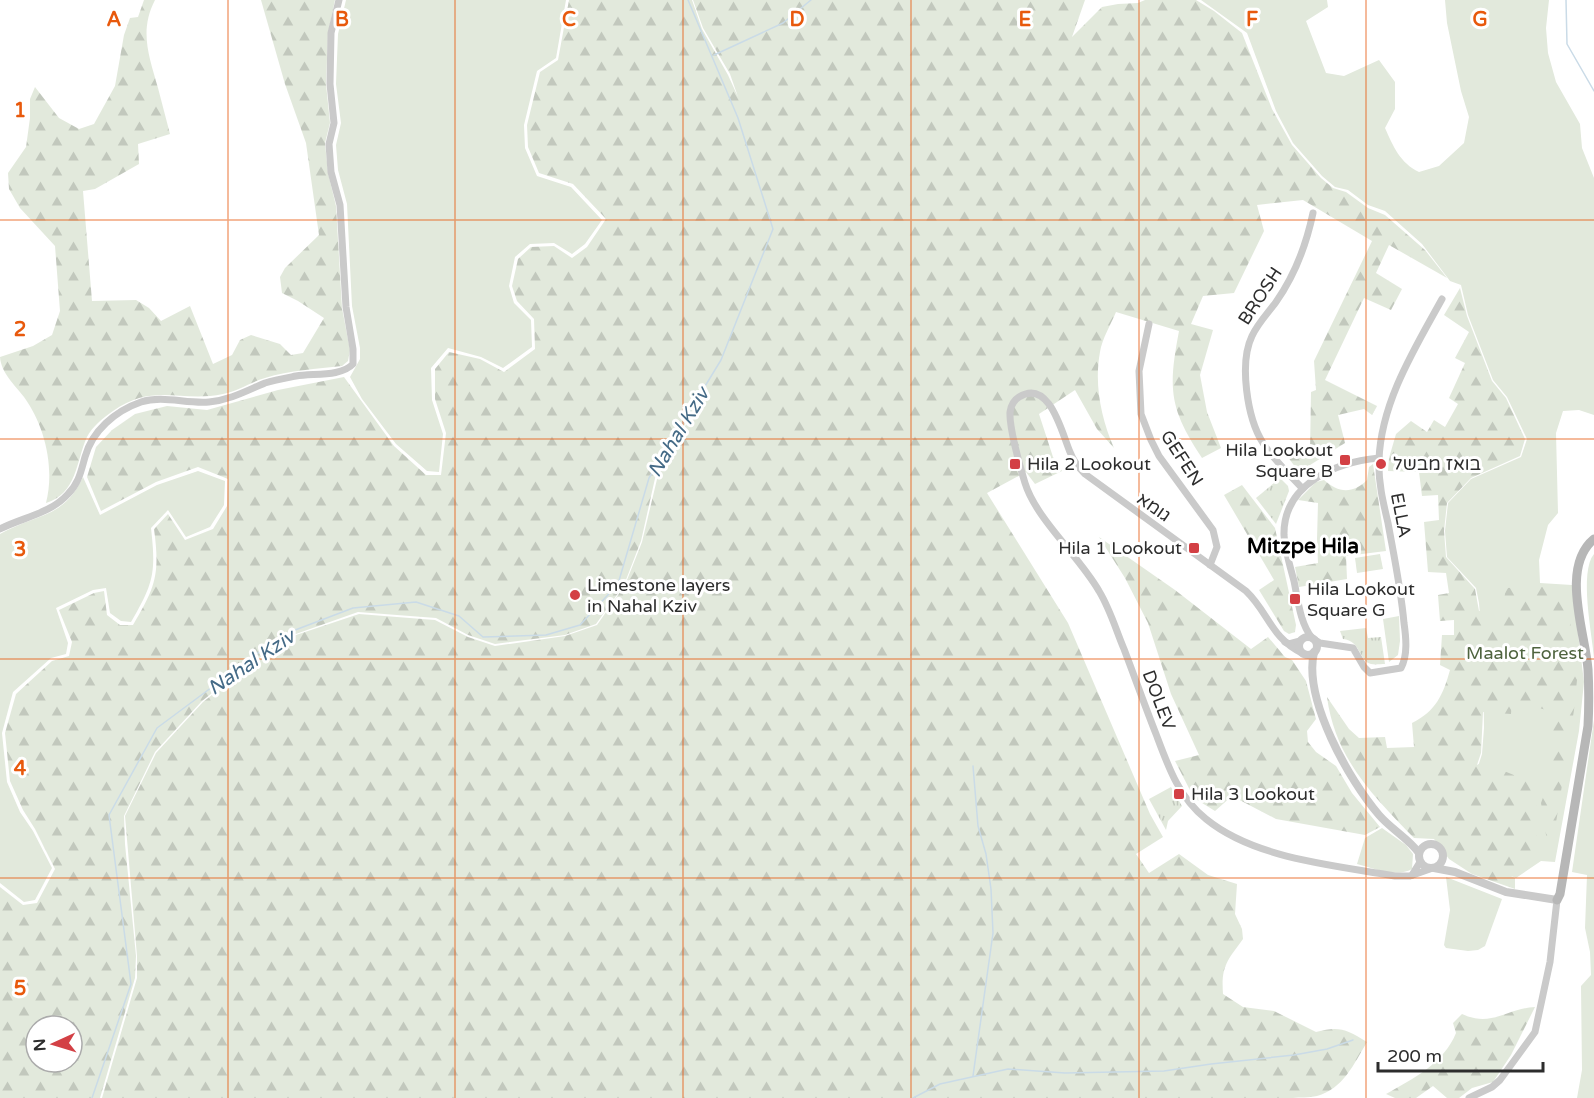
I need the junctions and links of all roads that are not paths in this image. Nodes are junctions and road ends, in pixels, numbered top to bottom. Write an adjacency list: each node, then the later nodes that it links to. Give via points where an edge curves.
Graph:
1 (339, 0): 8 (street, via 331,33 334,123 329,144 331,172 340,205 353,364 344,371 266,383 227,399 138,403 116,415 92,437 79,479 69,494 45,512)
2 (1313, 213): 7 (street, BROSH, via 1295,271 1252,335 1246,368 1257,431)
3 (1442, 299): 6 (street, ELLA, via 1398,386)
4 (1149, 324): 10 (street, GEFEN, via 1139,371 1141,414 1159,456 1213,530 1217,547)
5 (1020, 396): 10 (street, גומא, via 1041,396 1050,405 1070,453 1091,480); 23 (street, DOLEV, via 1011,407 1010,422 1029,493 1100,592 1170,771 1184,797 1212,824 1270,852)
6 (1379, 458): 7 (street, via 1329,471); 14 (street, ELLA, via 1380,485 1401,590 1405,657 1401,668 1370,673 1353,648)
7 (1302, 488): 11 (street, via 1288,512 1284,535)
8 (0, 529)
9 (1594, 539): 24 (main road, via 1581,556 1577,571 1588,668 1588,726)
10 (1210, 565): 13 (street, גומא, via 1253,598)
11 (1303, 621): 12 (street); 14 (street)
12 (1301, 640): 13 (street, via 1290,644); 14 (street, via 1308,637); 15 (street)
13 (1282, 641): 15 (street)
14 (1314, 645): 15 (street); 16 (street)
15 (1303, 654): 16 (street)
16 (1313, 675): 17 (street, via 1326,726 1348,772 1380,816)
17 (1407, 841): 18 (street); 20 (street, via 1415,847)
18 (1427, 844): 19 (street, via 1440,847); 20 (street)
19 (1444, 855): 21 (street, via 1441,864); 22 (street)
20 (1419, 858): 21 (street, via 1422,865); 23 (street, via 1416,871)
21 (1432, 869): 22 (street); 23 (street)
22 (1455, 872): 24 (street, via 1506,892)
23 (1410, 876)
24 (1557, 900): 25 (street, via 1550,962 1535,1032 1500,1080)
25 (1469, 1098)

